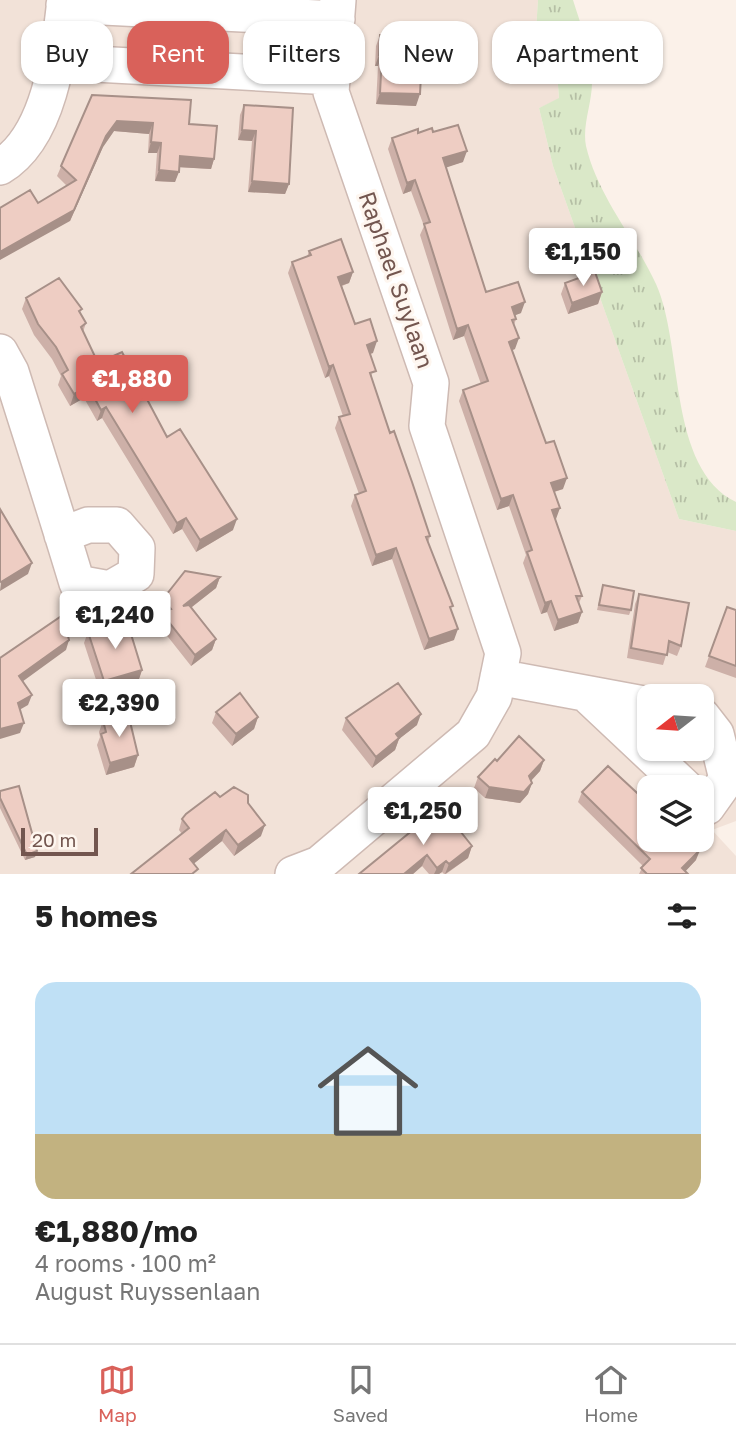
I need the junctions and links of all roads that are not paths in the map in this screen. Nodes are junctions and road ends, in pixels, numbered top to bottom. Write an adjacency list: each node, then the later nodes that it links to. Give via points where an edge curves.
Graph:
1 (65, 3): 2 (street); 3 (street)
2 (338, 9)
3 (63, 21)
4 (113, 65): 5 (street)
5 (243, 72)
6 (50, 84): 8 (street, via 29,138)
7 (332, 84): 11 (street, Raphael Suylaan, via 431,383 427,426 503,653)
8 (0, 167)
9 (0, 352): 10 (street, via 11,372)
10 (62, 536)
11 (498, 677): 12 (street); 17 (street, Raphael Suylaan, via 494,697 473,734 318,864)
12 (586, 694): 13 (street); 15 (street)
13 (637, 703)
14 (714, 731): 16 (street, via 727,779)
15 (672, 775)
16 (714, 797)
17 (293, 874)

